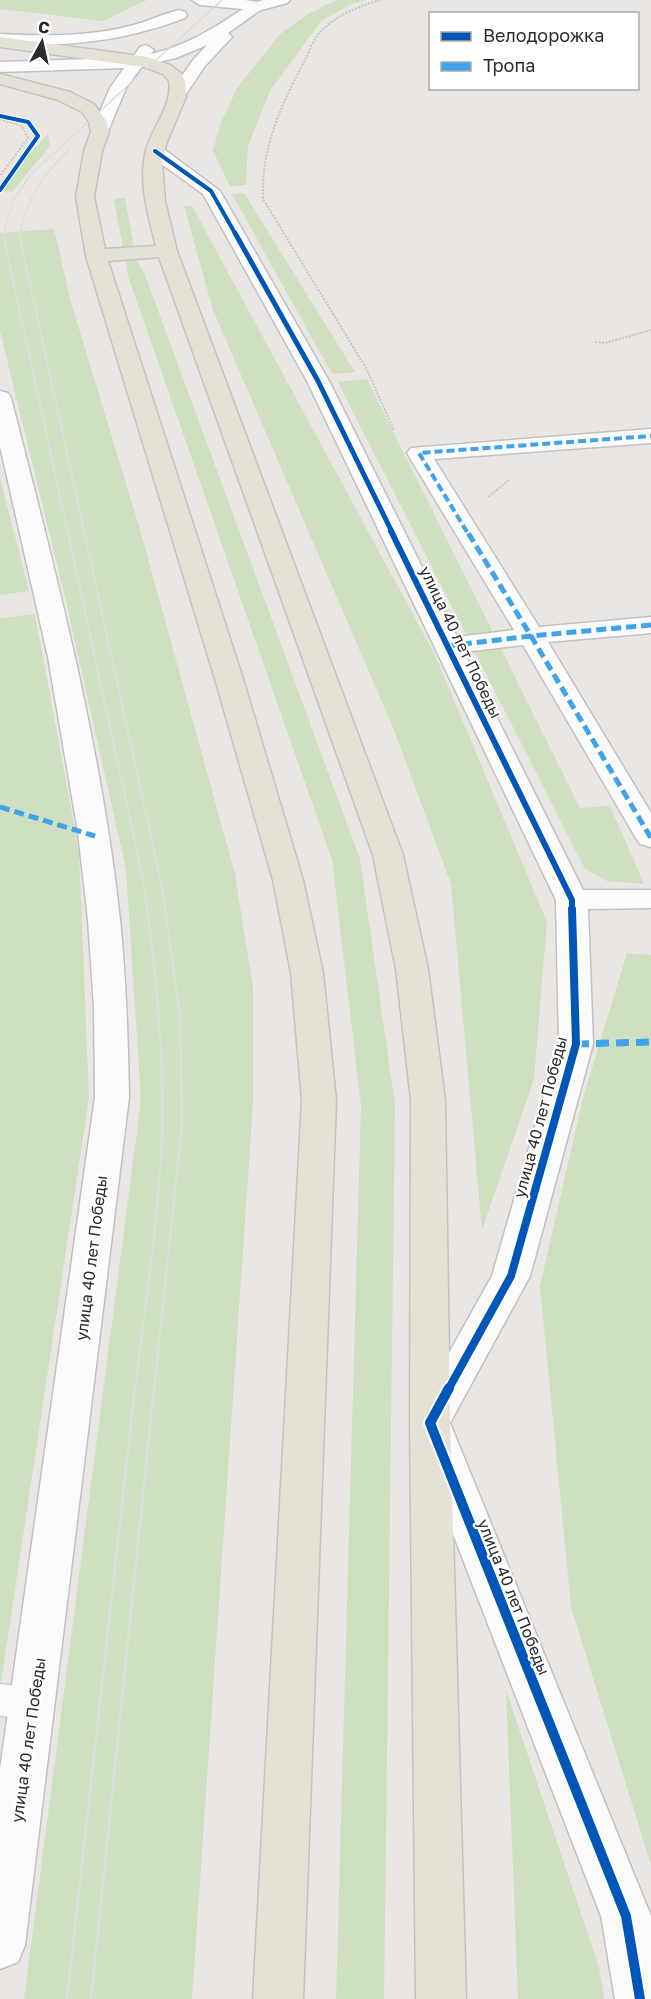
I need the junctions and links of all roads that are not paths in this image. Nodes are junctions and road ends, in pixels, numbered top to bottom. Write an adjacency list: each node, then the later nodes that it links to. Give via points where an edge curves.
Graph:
1 (198, 0): 3 (street); 4 (street)
2 (282, 0): 3 (street)
3 (263, 3): 6 (street, via 192,46); 9 (street, via 211,49)
4 (179, 15): 5 (street, via 135,32 100,39); 6 (street)
5 (0, 40): 6 (main road)
6 (137, 60): 7 (street); 9 (main road, via 168,70 176,79); 10 (street, via 118,88)
7 (0, 67)
8 (0, 79): 10 (main road, via 54,92 82,105 95,116)
9 (178, 93): 11 (main road)
10 (100, 132): 13 (main road, via 85,197)
11 (155, 151): 12 (main road, улица 40 лет Победы, via 153,193); 18 (street, улица 40 лет Победы, via 211,191 318,381)
12 (167, 251): 13 (main road); 22 (main road, улица 40 лет Победы, via 388,855 412,969 428,1100)
13 (96, 256): 25 (main road, via 236,701 288,880 307,973 319,1100)
14 (0, 398): 23 (street, улица 40 лет Победы, via 51,604 78,736 95,836 110,967 113,1040 112,1097)
15 (651, 436): 17 (street, via 419,453)
16 (651, 626): 17 (street)
17 (531, 636): 18 (street); 19 (street)
18 (447, 646): 21 (street, улица 40 лет Победы)
19 (651, 838)
20 (651, 899): 21 (street)
21 (572, 900): 22 (street, улица 40 лет Победы, via 576,1044 511,1276)
22 (430, 1423): 26 (main road, улица 40 лет Победы); 27 (street, улица 40 лет Победы, via 626,1916)
23 (16, 1702): 24 (street, улица 40 лет Победы)
24 (0, 1945)
25 (278, 1999)
26 (441, 1999)
27 (640, 1999)

